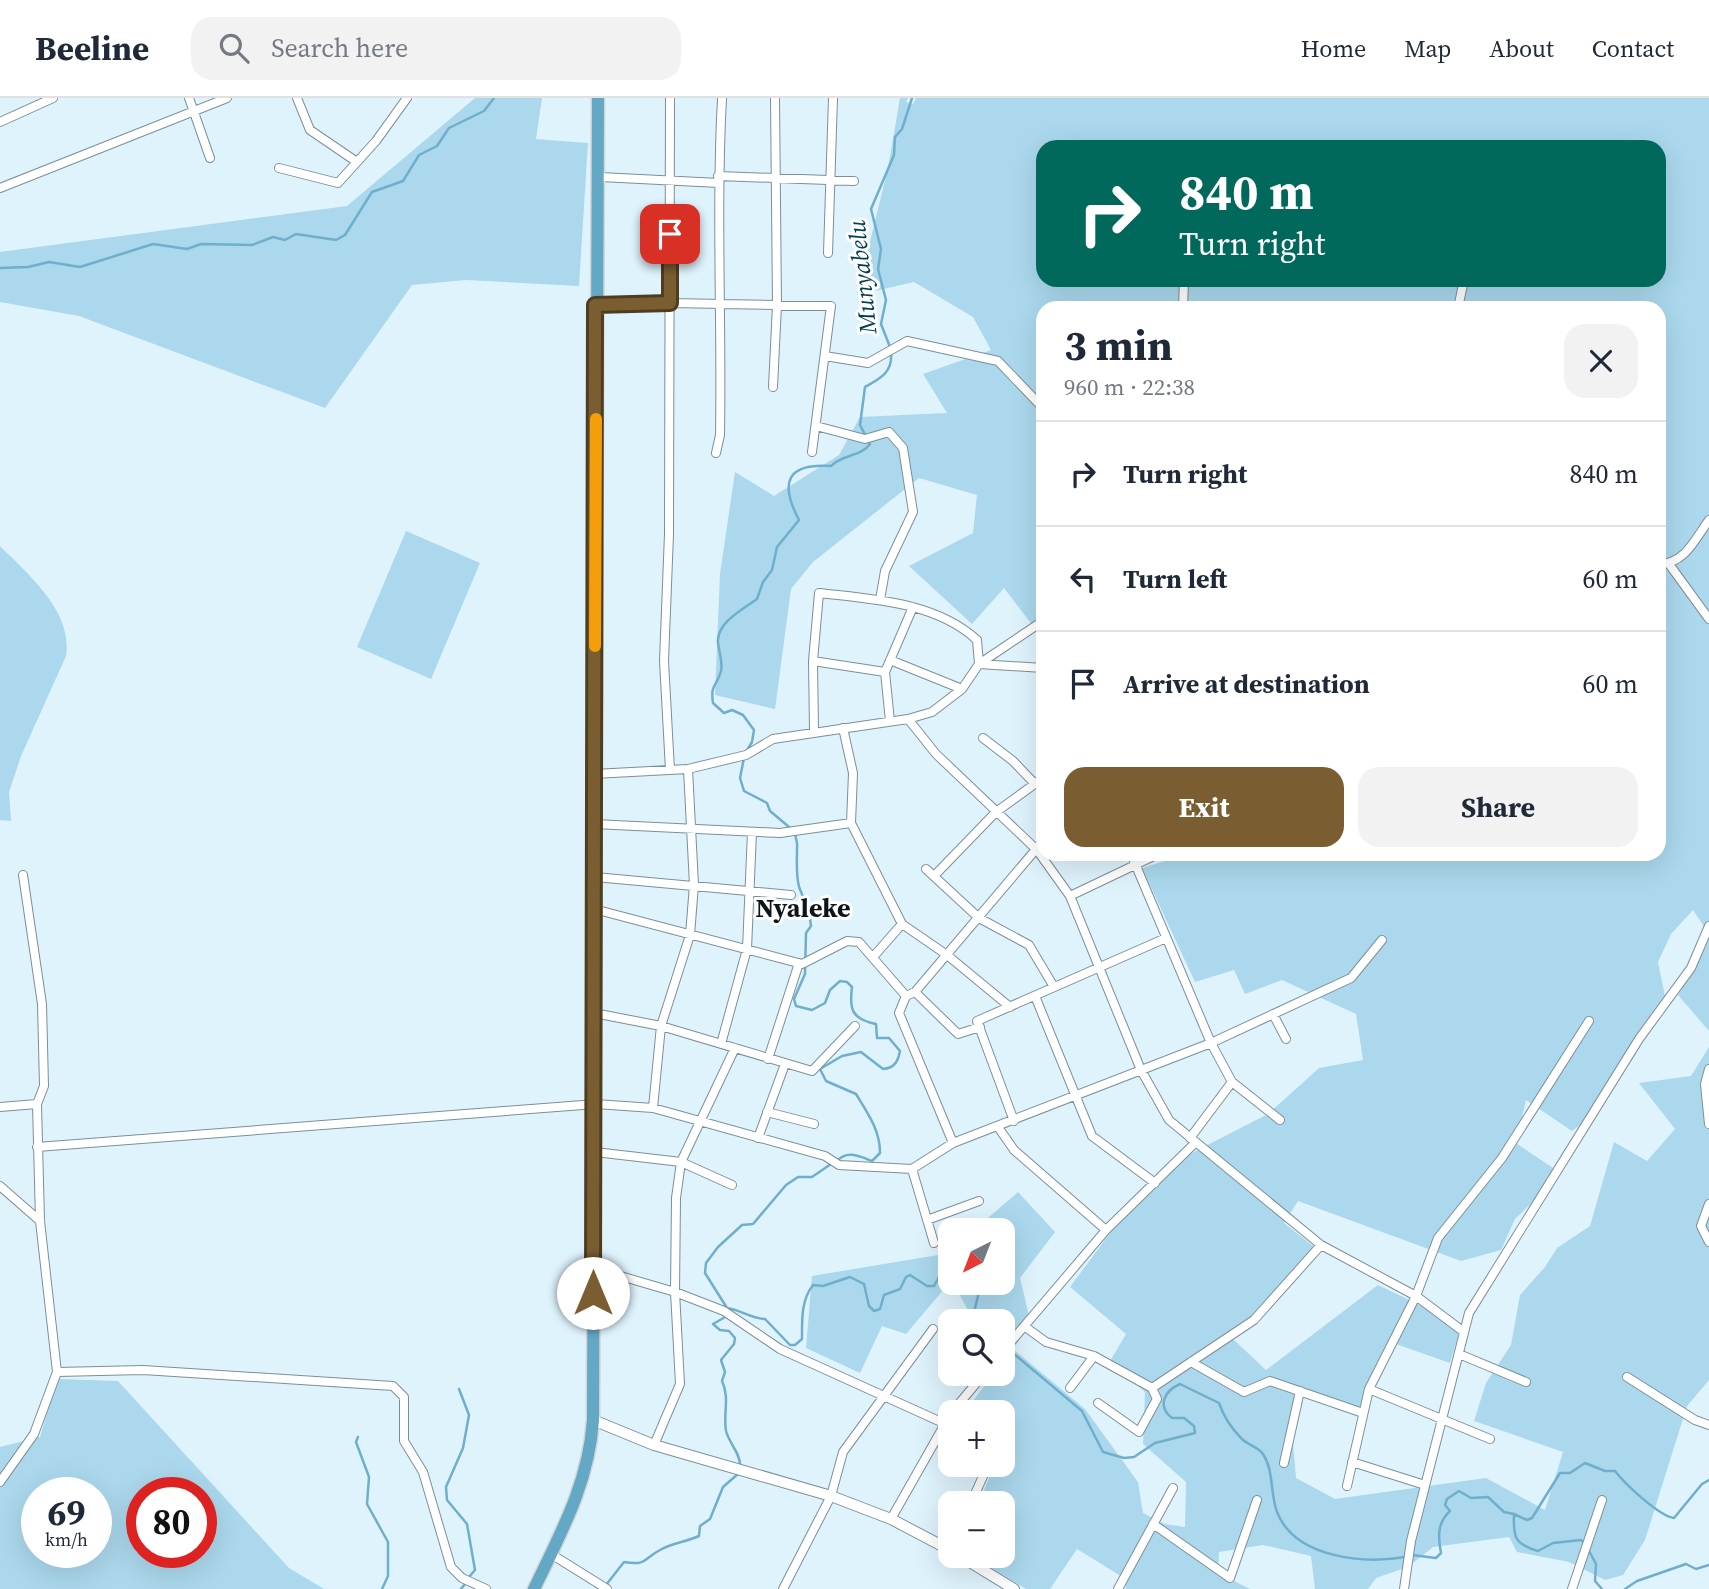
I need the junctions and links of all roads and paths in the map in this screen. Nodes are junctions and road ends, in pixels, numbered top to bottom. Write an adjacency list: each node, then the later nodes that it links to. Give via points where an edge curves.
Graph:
1 (53, 98): 12 (street)
2 (189, 98): 11 (street)
3 (226, 98): 11 (street)
4 (297, 98): 15 (street, via 310,130)
5 (407, 98): 15 (street)
6 (598, 98): 17 (highway)
7 (670, 98): 21 (street)
8 (722, 98): 19 (street)
9 (775, 98): 18 (street)
10 (833, 98): 20 (street)
11 (192, 111): 14 (street); 23 (street)
12 (2, 122): 13 (street)
13 (0, 132)
14 (210, 158)
15 (357, 162): 16 (street, via 338,183)
16 (279, 168)
17 (600, 177): 21 (street); 27 (highway)
18 (778, 178): 19 (street); 20 (street); 28 (street)
19 (718, 179): 21 (street); 26 (street)
20 (832, 180): 22 (street); 24 (street)
21 (668, 181): 25 (street)
22 (854, 181)
23 (0, 188)
24 (828, 253)
25 (670, 303): 26 (street); 27 (street); 54 (street, via 664,661)
26 (723, 304): 28 (street); 34 (street)
27 (595, 305): 55 (highway)
28 (777, 305): 29 (street, via 831,306); 30 (street)
29 (825, 356): 31 (street, via 868,363 906,341 998,361); 32 (street)
30 (773, 387)
31 (1036, 401)
32 (816, 426): 33 (street); 38 (street, via 867,438 889,432 903,447 913,512 885,571)
33 (813, 452)
34 (716, 453)
35 (1709, 520): 37 (street, via 1682,558)
36 (1666, 564): 37 (street)
37 (1670, 564): 40 (street)
38 (880, 600): 39 (street); 43 (street, via 819,593)
39 (913, 607): 42 (street); 44 (street, via 961,625 976,640)
40 (1709, 619)
41 (1036, 626): 44 (street)
42 (890, 660): 46 (street); 47 (street)
43 (813, 661): 46 (street); 51 (street)
44 (979, 664): 45 (street); 47 (street)
45 (1036, 668)
46 (885, 672): 49 (street)
47 (962, 689): 48 (street, via 932,712)
48 (908, 719): 49 (street); 57 (street, via 936,754)
49 (890, 721): 50 (street)
50 (843, 728): 51 (street); 58 (street, via 853,773)
51 (814, 731): 53 (street, via 773,739 746,755)
52 (983, 738): 56 (street)
53 (688, 769): 54 (street); 60 (street)
54 (670, 770): 55 (street)
55 (593, 774): 59 (highway)
56 (1035, 784): 57 (street)
57 (996, 812): 62 (street); 70 (street)
58 (851, 823): 61 (street, via 780,833); 78 (street)
59 (594, 824): 60 (street); 71 (highway)
60 (692, 830): 61 (street); 72 (street)
61 (752, 832): 73 (street)
62 (1036, 849)
63 (1036, 851): 77 (street)
64 (1045, 861): 75 (street)
65 (1133, 861): 67 (street)
66 (1141, 861): 67 (street)
67 (1134, 864): 75 (street); 81 (street)
68 (926, 869): 70 (street)
69 (23, 875): 109 (street, via 43,1004 44,1086)
70 (934, 876): 77 (street)
71 (595, 877): 72 (street); 76 (highway)
72 (694, 885): 73 (street); 80 (street)
73 (751, 891): 74 (street); 83 (street)
74 (791, 895)
75 (1070, 896): 87 (street)
76 (594, 909): 80 (street); 93 (highway)
77 (979, 918): 84 (street); 88 (street, via 1029,946)
78 (902, 924): 84 (street); 85 (street)
79 (1709, 926): 143 (street, via 1690,968 1639,1039 1469,1313)
80 (690, 935): 83 (street); 96 (street)
81 (1166, 938): 87 (street); 100 (street)
82 (1382, 940): 94 (street, via 1351,978)
83 (747, 949): 86 (street); 101 (street)
84 (947, 955): 89 (street); 92 (street)
85 (873, 957): 86 (street, via 859,942 848,942); 90 (street)
86 (803, 963): 103 (street)
87 (1101, 966): 88 (street); 106 (street)
88 (1054, 988): 91 (street)
89 (915, 992): 90 (street); 98 (street, via 958,1034)
90 (906, 996): 122 (street, via 899,1013)
91 (1035, 996): 92 (street); 108 (street)
92 (1010, 1007): 98 (street, via 977,1021)
93 (594, 1013): 96 (street); 110 (highway)
94 (1273, 1014): 99 (street); 100 (street)
95 (1589, 1021): 140 (street, via 1502,1158 1438,1238)
96 (661, 1026): 101 (street); 112 (street)
97 (855, 1026): 104 (street, via 812,1071)
98 (980, 1027): 116 (street)
99 (1286, 1039)
100 (1211, 1043): 106 (street); 107 (street)
101 (721, 1044): 102 (street)
102 (735, 1048): 103 (street); 115 (street)
103 (768, 1059): 104 (street)
104 (785, 1064): 113 (street)
105 (1709, 1069): 117 (street, via 1705,1084)
106 (1141, 1070): 108 (street); 121 (street, via 1169,1120)
107 (1233, 1083): 114 (street); 121 (street)
108 (1073, 1096): 116 (street); 127 (street, via 1092,1136)
109 (37, 1104): 111 (street); 123 (street)
110 (596, 1104): 112 (street); 123 (street); 124 (highway)
111 (0, 1107)
112 (653, 1108): 115 (street)
113 (768, 1112): 118 (street); 120 (street)
114 (1280, 1120)
115 (701, 1121): 120 (street); 125 (street)
116 (1014, 1121): 119 (street)
117 (1709, 1124)
118 (814, 1125)
119 (998, 1127): 122 (street); 134 (street, via 1014,1150)
120 (758, 1138): 126 (street, via 839,1165)
121 (1193, 1140): 127 (street); 137 (street)
122 (953, 1143): 126 (street)
123 (37, 1147): 133 (street)
124 (594, 1152): 125 (street); 138 (highway)
125 (681, 1162): 128 (street); 139 (street)
126 (912, 1168): 132 (street)
127 (1155, 1183): 134 (street)
128 (732, 1185)
129 (0, 1186): 133 (street)
130 (979, 1201): 132 (street)
131 (1709, 1204): 135 (street, via 1701,1226)
132 (927, 1220): 136 (street)
133 (40, 1221): 148 (street)
134 (1106, 1230): 141 (street)
135 (1709, 1242)
136 (934, 1243)
137 (1321, 1245): 140 (street); 147 (street, via 1254,1320)
138 (593, 1268): 139 (street); 160 (highway)
139 (675, 1292): 156 (street, via 727,1313 780,1349); 166 (street, via 680,1384)
140 (1416, 1296): 143 (street); 154 (street)
141 (1024, 1326): 144 (street); 146 (street, via 1046,1342)
142 (933, 1329): 156 (street)
143 (1464, 1332): 145 (street)
144 (1015, 1337)
145 (1459, 1354): 150 (street); 162 (street)
146 (1094, 1356): 152 (street); 153 (street)
147 (1191, 1362): 153 (street); 155 (street, via 1244,1392 1270,1381)
148 (57, 1372): 169 (street, via 34,1434); 181 (street, via 143,1370 393,1386 404,1397 404,1441 423,1472 450,1567)
149 (1627, 1377): 163 (street)
150 (1527, 1382)
151 (974, 1386): 157 (street)
152 (1070, 1388)
153 (1152, 1388): 158 (street, via 1157,1399 1139,1432)
154 (1369, 1389): 159 (street); 162 (street)
155 (1300, 1391): 159 (street); 168 (street)
156 (883, 1395): 161 (street); 173 (street, via 843,1452)
157 (962, 1400)
158 (1098, 1403)
159 (1363, 1413): 167 (street)
160 (593, 1420): 166 (street); 179 (highway, via 581,1489)
161 (938, 1420)
162 (1441, 1420): 165 (street); 170 (street)
163 (1709, 1425)
164 (938, 1439): 176 (street)
165 (1490, 1439)
166 (654, 1445): 173 (street)
167 (1352, 1462): 170 (street); 171 (street)
168 (1284, 1463)
169 (0, 1482)
170 (1425, 1485): 187 (street)
171 (1347, 1486)
172 (1173, 1489): 177 (street)
173 (831, 1496): 176 (street); 184 (street)
174 (1257, 1500): 177 (street, via 1230,1578)
175 (1602, 1500): 188 (street)
176 (891, 1519): 178 (street)
177 (1153, 1524): 186 (street)
178 (938, 1543)
179 (551, 1554): 182 (highway); 183 (street)
180 (980, 1568): 185 (street)
181 (486, 1589)
182 (534, 1589)
183 (607, 1589)
184 (783, 1589)
185 (1014, 1589)
186 (1118, 1589)
187 (1404, 1589)
188 (1572, 1589)

